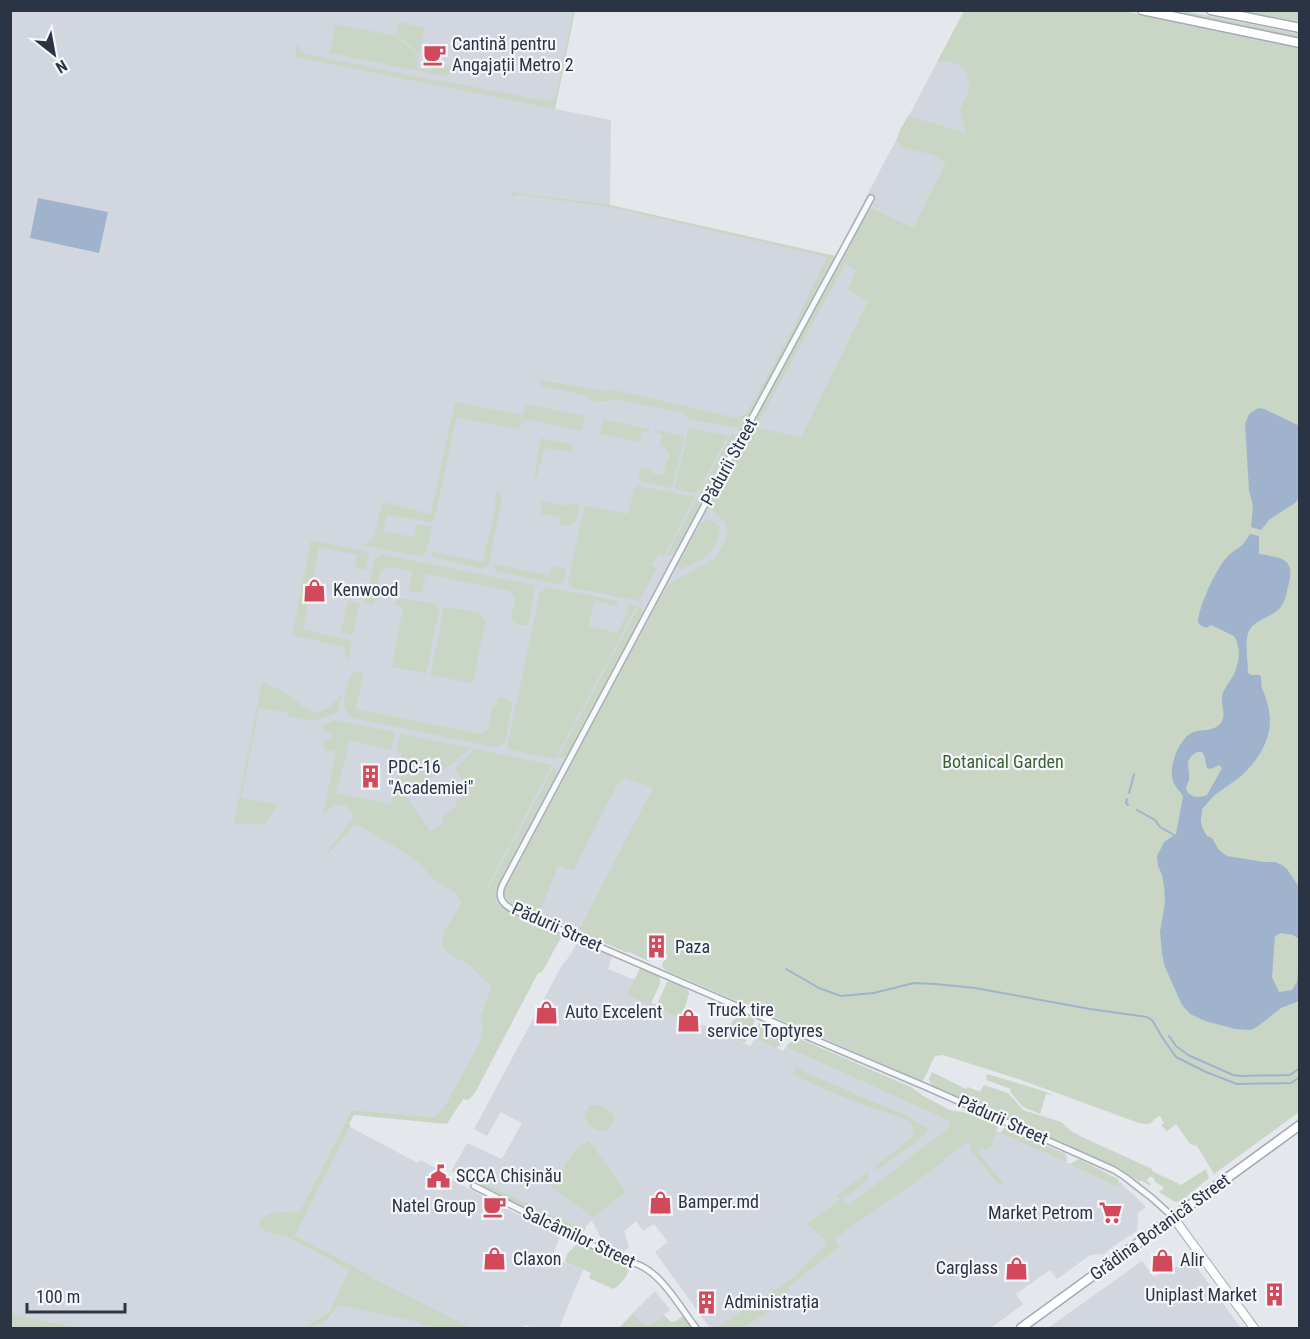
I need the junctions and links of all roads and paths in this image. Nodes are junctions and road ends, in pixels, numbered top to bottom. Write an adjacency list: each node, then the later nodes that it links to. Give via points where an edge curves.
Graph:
1 (1142, 10): 4 (main road)
2 (1211, 10): 3 (main road)
3 (1299, 28)
4 (1299, 43)
5 (871, 198): 8 (street, Pădurii Street, via 565,765 500,895 504,904 533,918 1114,1170)
6 (1299, 1125): 8 (main road, Grădina Botanică Street)
7 (474, 1186): 9 (street, Salcâmilor Street, via 645,1268 668,1290)
8 (1173, 1217): 10 (main road, Grădina Botanică Street); 11 (main road, Pădurii Street)
9 (696, 1329)
10 (1021, 1329)
11 (1254, 1329)

